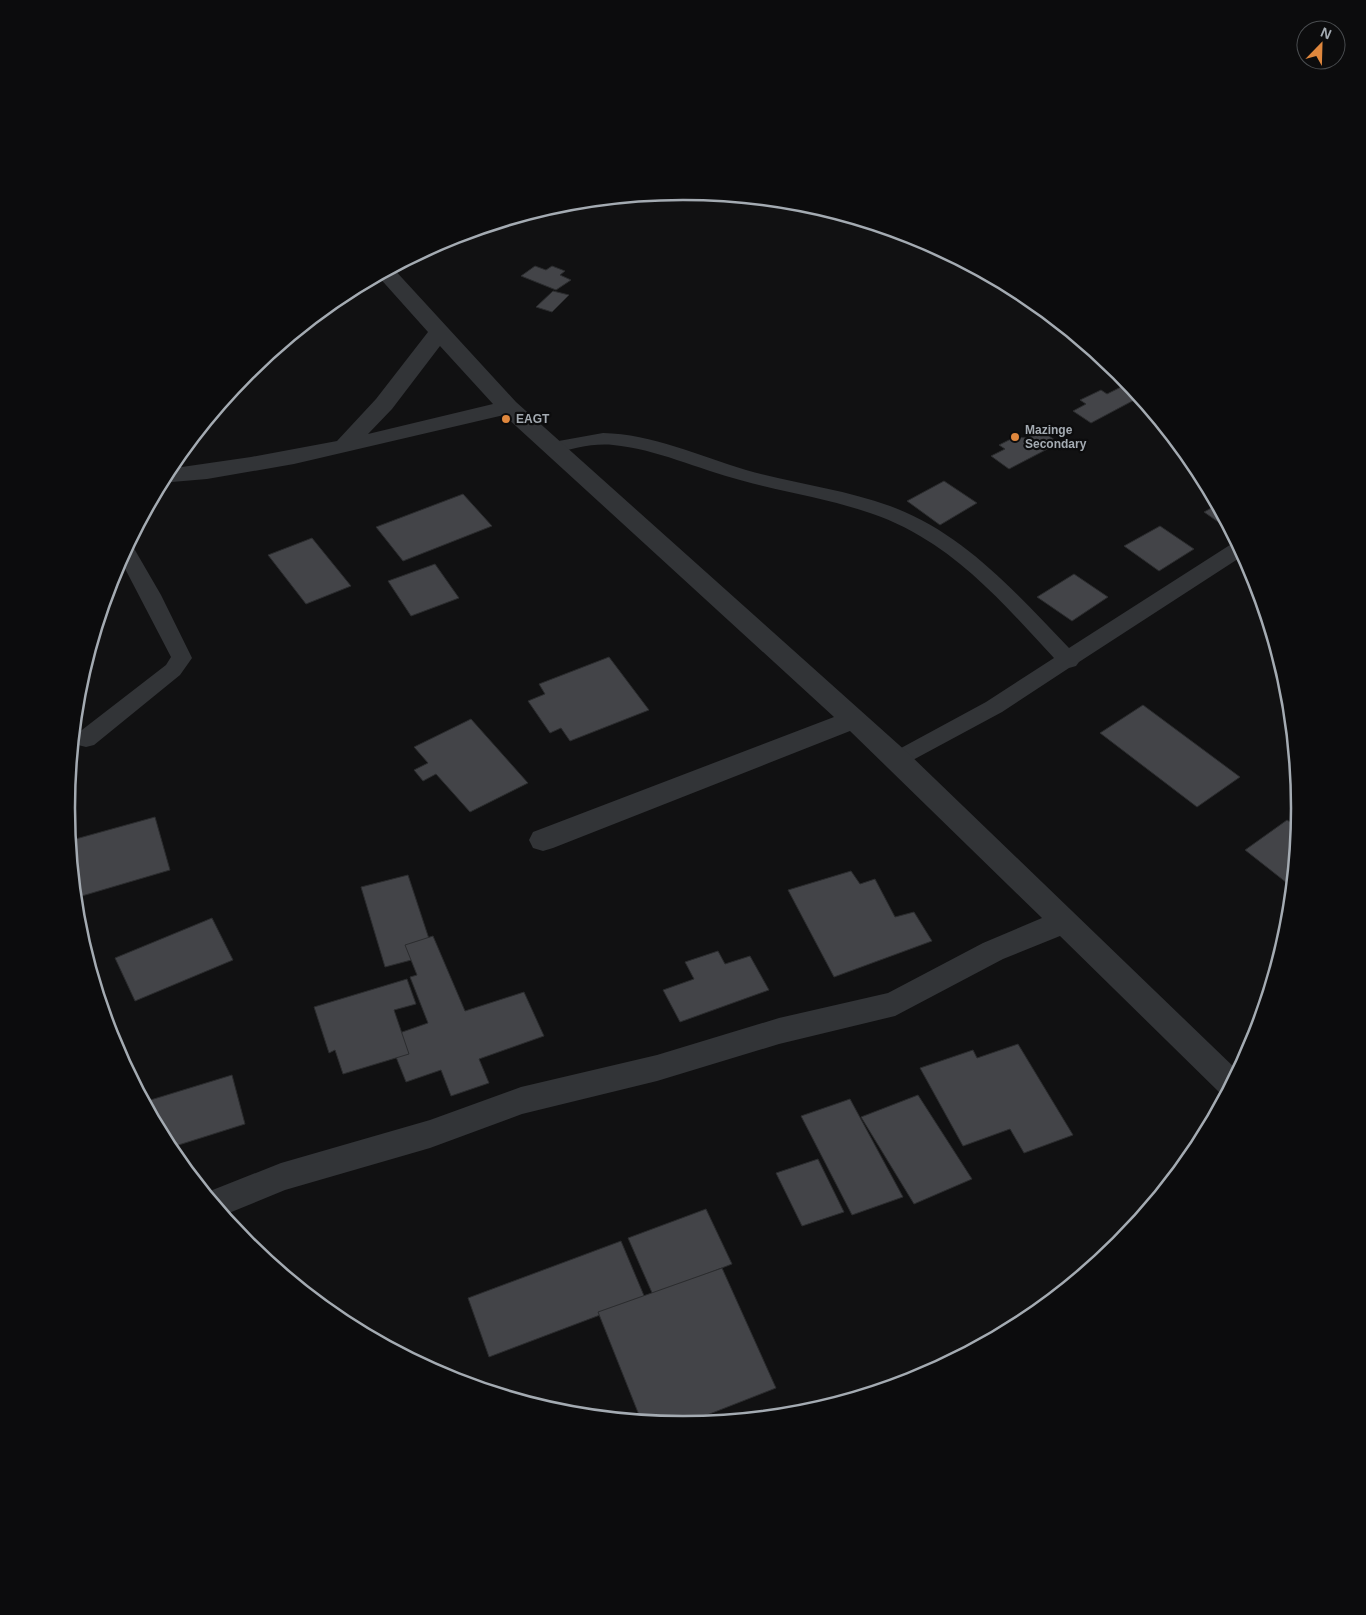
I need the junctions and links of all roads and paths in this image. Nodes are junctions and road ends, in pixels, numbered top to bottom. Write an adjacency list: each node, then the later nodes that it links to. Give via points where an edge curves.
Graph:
1 (388, 276): 2 (street)
2 (439, 333): 3 (street); 4 (street, via 384,404)
3 (508, 407): 4 (street); 5 (street)
4 (346, 444): 6 (street, via 236,467)
5 (553, 448): 9 (lane, via 596,438 620,440 874,507 928,531 958,553 1005,593); 10 (street)
6 (173, 476)
7 (1234, 552): 9 (lane)
8 (129, 557): 11 (lane, via 182,658 174,670)
9 (1069, 661): 12 (lane)
10 (852, 720): 12 (street); 13 (street)
11 (86, 739)
12 (898, 760): 14 (street)
13 (543, 840)
14 (1063, 922): 15 (street); 16 (street, via 993,951 895,1004 779,1031 657,1068 521,1102 430,1134 281,1177)
15 (1226, 1079)
16 (220, 1201)

